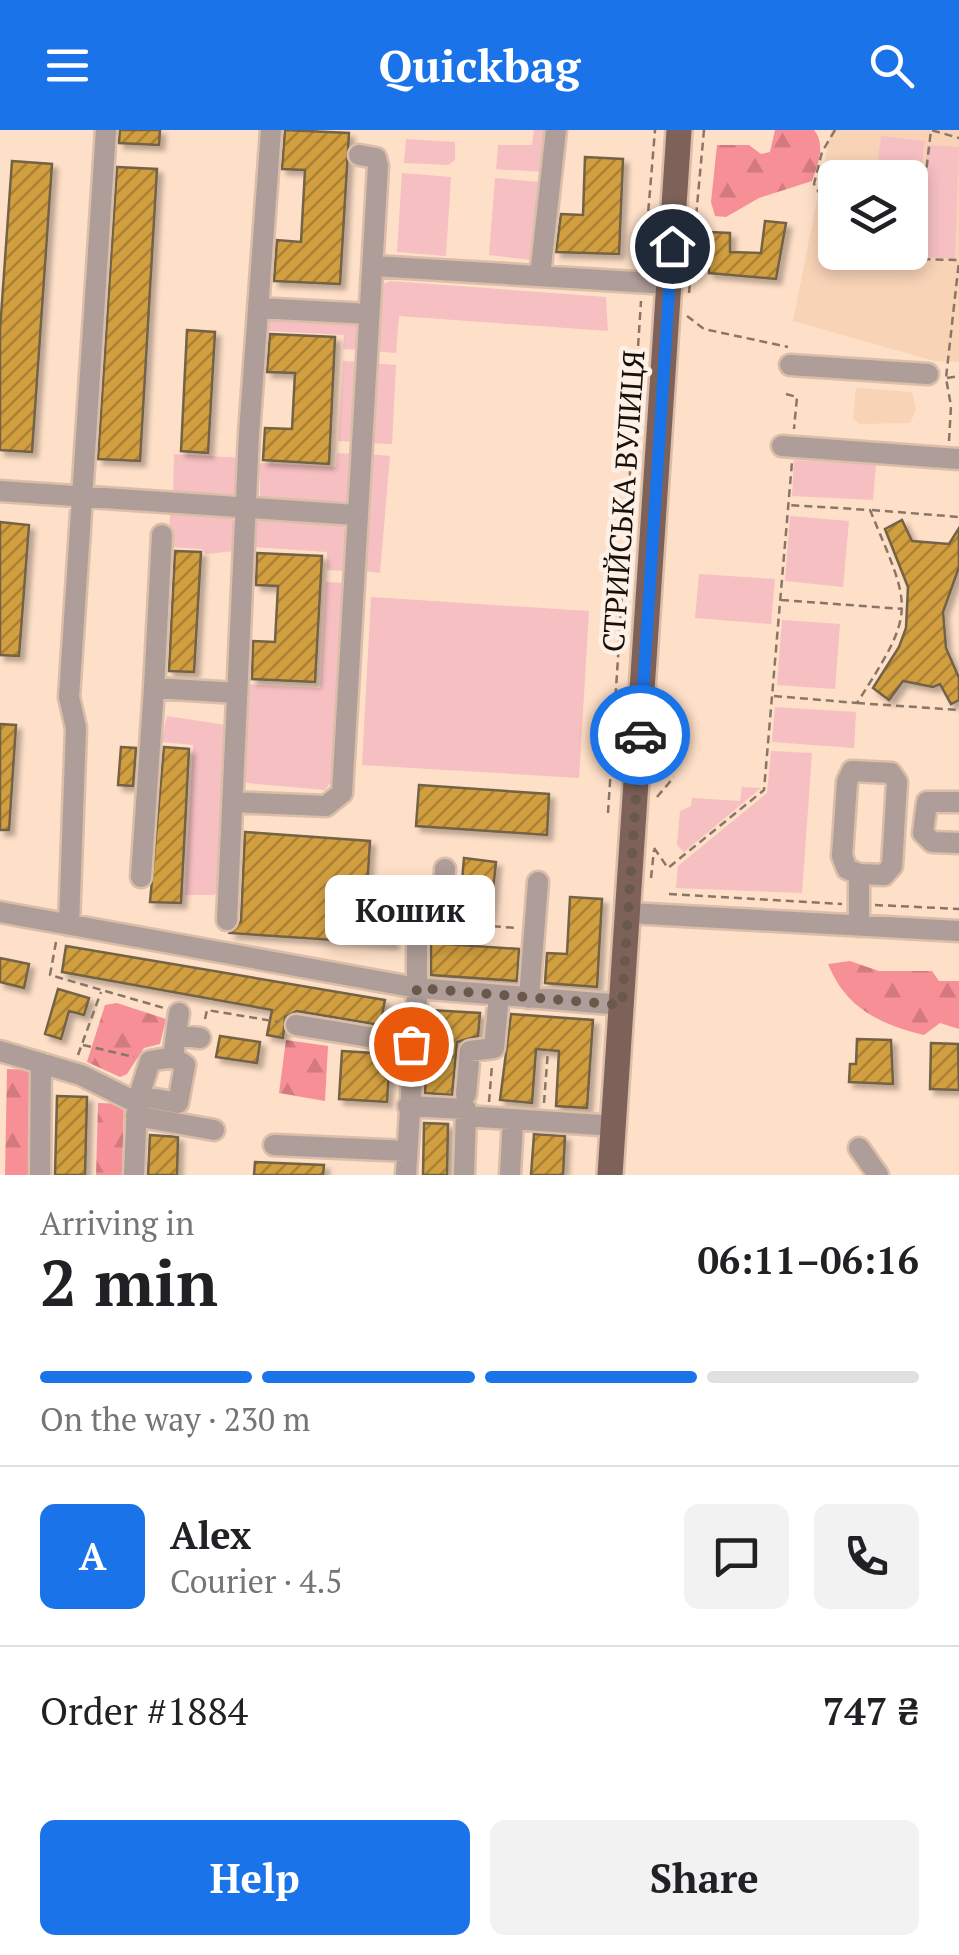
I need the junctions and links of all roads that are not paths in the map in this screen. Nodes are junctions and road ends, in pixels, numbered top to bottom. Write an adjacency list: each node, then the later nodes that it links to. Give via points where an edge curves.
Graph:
1 (106, 130): 16 (street)
2 (271, 130): 9 (street)
3 (556, 130): 7 (street)
4 (679, 130): 8 (main road, СТРИЙСЬКА ВУЛИЦЯ)
5 (359, 154): 6 (street, via 376,158 378,166)
6 (374, 266): 7 (street); 10 (street)
7 (540, 276): 8 (street)
8 (679, 291): 30 (main road, СТРИЙСЬКА ВУЛИЦЯ)
9 (258, 308): 10 (street); 17 (street)
10 (369, 314): 18 (street)
11 (790, 365): 12 (street)
12 (937, 376)
13 (787, 446): 14 (street)
14 (954, 458)
15 (0, 491): 16 (street)
16 (82, 496): 17 (street); 33 (street, via 68,697 76,728)
17 (245, 507): 18 (street); 21 (street)
18 (356, 515): 22 (street, via 342,793 326,806)
19 (162, 535): 20 (street)
20 (154, 688): 21 (street); 27 (street)
21 (237, 693): 22 (street)
22 (232, 802): 32 (street)
23 (959, 802): 24 (street, via 927,802 923,833 932,842)
24 (959, 843)
25 (445, 869): 35 (street, via 444,906 418,915)
26 (859, 874): 26 (street, via 843,863 848,775 891,774 897,782 892,866 884,875); 31 (street)
27 (142, 877)
28 (538, 882): 37 (street)
29 (0, 912): 33 (street)
30 (629, 913): 31 (street); 38 (main road, СТРИЙСЬКА ВУЛИЦЯ)
31 (859, 915): 34 (street)
32 (226, 920)
33 (63, 930): 35 (street)
34 (959, 932)
35 (417, 988): 36 (street); 43 (street)
36 (500, 995): 37 (street); 47 (street, via 494,1048 470,1051)
37 (528, 998): 38 (street)
38 (622, 1005): 52 (main road, СТРИЙСЬКА ВУЛИЦЯ)
39 (178, 1013): 41 (street)
40 (296, 1025): 43 (street)
41 (176, 1036): 42 (street); 45 (street)
42 (200, 1038)
43 (411, 1044): 49 (street)
44 (0, 1051): 46 (street)
45 (173, 1057): 48 (street, via 150,1061); 48 (street, via 186,1065 180,1100)
46 (41, 1063): 48 (street); 57 (street)
47 (466, 1094)
48 (137, 1105): 53 (street); 58 (street)
49 (408, 1106): 50 (street, via 466,1108); 56 (street)
50 (466, 1116): 51 (street); 60 (street)
51 (513, 1120): 52 (street); 61 (street)
52 (614, 1126): 62 (main road, СТРИЙСЬКА ВУЛИЦЯ)
53 (214, 1130)
54 (274, 1144): 56 (street)
55 (859, 1148): 63 (street)
56 (406, 1151): 59 (street)
57 (40, 1175)
58 (134, 1175)
59 (406, 1175)
60 (464, 1175)
61 (510, 1175)
62 (610, 1175)
63 (878, 1175)

